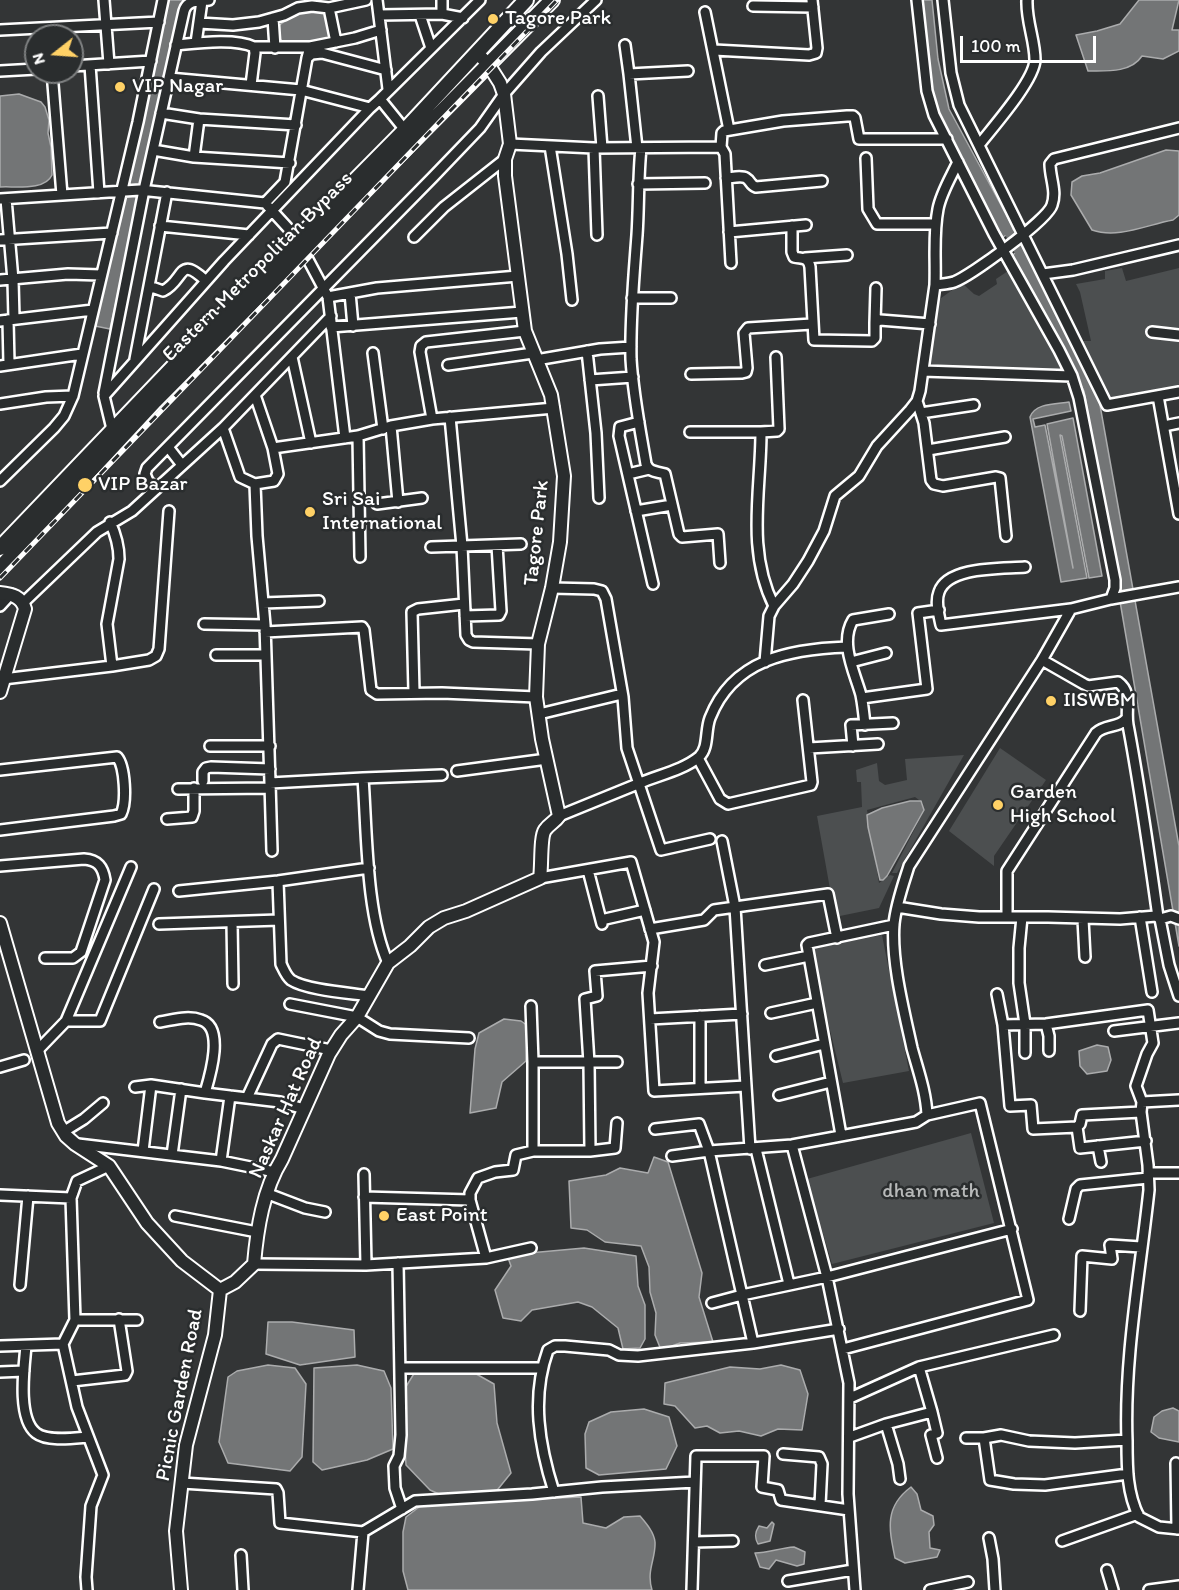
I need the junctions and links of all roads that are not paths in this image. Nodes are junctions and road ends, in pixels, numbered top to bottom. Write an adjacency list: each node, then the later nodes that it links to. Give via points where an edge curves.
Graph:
1 (104, 0): 26 (street)
2 (163, 0): 24 (street)
3 (209, 0): 14 (street)
4 (366, 0): 17 (street)
5 (377, 0): 20 (street)
6 (442, 0): 19 (street)
7 (480, 0): 23 (street)
8 (526, 0): 38 (main road)
9 (552, 0): 41 (main road, Eastern Metropolitan Bypass)
10 (596, 0): 55 (street)
11 (917, 0): 65 (street, via 927,91)
12 (943, 0): 67 (street, via 954,92)
13 (1027, 0): 67 (street, via 1034,66)
14 (202, 1): 25 (street); 31 (street, via 185,4)
15 (812, 4): 16 (street); 37 (street, via 816,53)
16 (753, 6)
17 (329, 8): 22 (street, via 298,8); 29 (street)
18 (705, 12): 37 (street)
19 (442, 14): 21 (street); 23 (street)
20 (379, 15): 21 (street); 28 (street)
21 (420, 15): 36 (street)
22 (273, 18): 25 (street, via 233,25); 35 (street)
23 (463, 18): 36 (street)
24 (159, 22): 26 (street); 40 (street)
25 (199, 23): 30 (street)
26 (107, 24): 27 (street); 42 (street)
27 (0, 30)
28 (381, 30): 29 (street); 46 (street)
29 (336, 42): 34 (street)
30 (196, 43): 31 (street); 33 (street)
31 (176, 45): 50 (street)
32 (625, 45): 49 (street)
33 (254, 47): 35 (street); 52 (street)
34 (310, 47): 35 (street); 39 (street)
35 (275, 48)
36 (431, 48): 53 (street)
37 (714, 50): 64 (street)
38 (477, 53): 41 (street, Tagore Park); 63 (main road)
39 (307, 58): 46 (street, via 322,53); 54 (street)
40 (151, 61): 42 (street); 82 (street)
41 (491, 61): 55 (street, Tagore Park); 104 (main road, Eastern Metropolitan Bypass)
42 (109, 64): 44 (street)
43 (84, 65): 44 (street)
44 (90, 65): 85 (street)
45 (24, 70): 48 (street)
46 (386, 70): 53 (street)
47 (688, 70): 49 (street)
48 (0, 71)
49 (628, 74): 71 (street)
50 (169, 78): 52 (street); 59 (street)
51 (53, 84): 86 (street)
52 (252, 86): 54 (street)
53 (388, 89): 57 (street)
54 (302, 90): 58 (street); 61 (street)
55 (504, 94): 66 (street, Tagore Park); 117 (street, via 480,128)
56 (598, 96): 70 (street)
57 (380, 99): 58 (street); 63 (street)
58 (370, 108): 89 (street)
59 (161, 113): 60 (street); 72 (street)
60 (199, 119): 61 (street); 73 (street)
61 (296, 125): 77 (street)
62 (1179, 128): 98 (street, via 1054,159 1050,164 1052,207)
63 (405, 130): 100 (main road)
64 (729, 130): 65 (street, via 853,116 859,139); 69 (street, via 722,133)
65 (946, 139): 76 (street)
66 (510, 144): 68 (street); 75 (street, Tagore Park)
67 (979, 145): 98 (street)
68 (550, 146): 70 (street); 121 (street)
69 (721, 147): 71 (street); 78 (street)
70 (598, 148): 71 (street); 97 (street)
71 (639, 148): 81 (street)
72 (153, 150): 73 (street); 83 (street)
73 (194, 157): 77 (street)
74 (866, 158): 90 (street, via 868,209 877,224)
75 (505, 159): 99 (street, via 444,207); 110 (street, Tagore Park)
76 (958, 162): 90 (street, via 941,197); 103 (street)
77 (290, 163): 88 (street, via 285,182)
78 (726, 178): 79 (street, via 746,178 756,187); 94 (street)
79 (822, 181)
80 (705, 183): 81 (street)
81 (638, 184): 119 (street)
82 (125, 190): 83 (street); 85 (street); 95 (street)
83 (142, 190): 84 (street); 152 (street)
84 (167, 192): 88 (street); 92 (street)
85 (99, 193): 86 (street)
86 (62, 195): 87 (street)
87 (3, 199): 101 (street)
88 (265, 202): 89 (street)
89 (273, 210): 96 (street); 100 (street)
90 (936, 224): 114 (street)
91 (806, 225): 93 (street)
92 (160, 226): 96 (street); 115 (street)
93 (792, 226): 94 (street); 106 (street, via 792,252 795,257)
94 (729, 232): 107 (street)
95 (112, 233): 101 (street); 109 (street)
96 (249, 234): 113 (street)
97 (597, 235)
98 (1021, 235): 103 (street); 108 (street)
99 (414, 237)
100 (298, 239): 166 (main road)
101 (5, 240): 112 (street)
102 (1179, 245): 108 (street)
103 (1005, 248): 114 (street, via 954,282); 146 (street)
104 (304, 252): 117 (street); 200 (main road, Eastern Metropolitan Bypass, via 155,402)
105 (847, 255): 106 (street)
106 (806, 258): 127 (street, via 810,267)
107 (731, 263)
108 (1043, 274): 153 (street, via 1107,405)
109 (101, 275): 112 (street); 122 (street)
110 (518, 276): 118 (street); 123 (street, Tagore Park)
111 (0, 280): 112 (street)
112 (13, 280): 125 (street)
113 (206, 281): 115 (street, via 189,268 163,291); 141 (street)
114 (935, 285): 128 (street)
115 (149, 286): 141 (street)
116 (876, 288): 126 (street)
117 (326, 293): 118 (street); 124 (street); 173 (street)
118 (350, 293): 129 (street)
119 (632, 298): 120 (street); 134 (street)
120 (671, 298)
121 (572, 300)
122 (93, 310): 125 (street); 137 (street)
123 (522, 312): 129 (street); 131 (street, Tagore Park)
124 (331, 316): 130 (street); 139 (street)
125 (8, 320): 143 (street)
126 (875, 323): 127 (street, via 875,339 866,342 814,340); 128 (street, via 880,320)
127 (813, 324): 145 (street, via 748,328 744,333 746,372)
128 (930, 324): 144 (street)
129 (353, 326): 130 (street)
130 (331, 327): 171 (street)
131 (525, 331): 138 (street, Tagore Park); 160 (street, via 426,342 421,346)
132 (1152, 332): 133 (street)
133 (1179, 334)
134 (631, 347): 135 (street); 147 (street)
135 (587, 351): 138 (street); 148 (street)
136 (373, 353): 165 (street)
137 (82, 354): 143 (street); 151 (street)
138 (535, 356): 142 (street); 157 (street, Tagore Park)
139 (292, 357): 150 (street); 172 (street)
140 (776, 357): 168 (street, via 779,429)
141 (134, 361): 152 (street)
142 (448, 364)
143 (5, 365)
144 (923, 371): 146 (street); 154 (street)
145 (691, 374)
146 (1072, 376): 205 (street, via 1084,418 1115,580)
147 (633, 377): 148 (street); 161 (street)
148 (590, 380): 183 (street)
149 (1179, 392): 153 (street)
150 (255, 395): 164 (street); 174 (street)
151 (72, 396): 155 (street); 179 (street, via 54,428)
152 (104, 396): 166 (street)
153 (1158, 396): 163 (street)
154 (917, 401): 158 (street); 211 (street, via 877,446 859,476 836,496 808,561)
155 (0, 404)
156 (974, 405): 158 (street)
157 (554, 408): 159 (street); 203 (street, Tagore Park, via 564,492)
158 (921, 413): 175 (street)
159 (450, 417): 160 (street); 194 (street)
160 (432, 419): 165 (street)
161 (639, 422): 177 (street); 178 (street, via 624,424 619,431)
162 (1179, 423): 163 (street)
163 (1164, 426): 189 (street)
164 (223, 428): 176 (street); 180 (street, via 240,477)
165 (387, 428): 169 (street); 184 (street)
166 (112, 429): 196 (main road)
167 (690, 432): 168 (street)
168 (761, 432): 211 (street, via 756,544 761,574)
169 (358, 436): 171 (street); 197 (street)
170 (1005, 437): 175 (street)
171 (345, 438): 172 (street)
172 (311, 443): 174 (street)
173 (168, 447): 176 (street); 181 (street, via 145,474)
174 (273, 448): 180 (street, via 277,479)
175 (927, 450): 191 (street, via 932,480 937,486 1000,478)
176 (182, 465): 181 (street)
177 (649, 469): 178 (street); 186 (street, via 665,474)
178 (628, 474): 188 (street)
179 (0, 481)
180 (255, 484): 208 (street)
181 (156, 489): 190 (street, via 132,511)
182 (422, 498): 184 (street)
183 (599, 498)
184 (398, 502): 185 (street)
185 (377, 504)
186 (672, 505): 188 (street); 198 (street, via 682,537 717,534)
187 (169, 511): 226 (street, via 159,649 149,660)
188 (636, 511): 201 (street)
189 (1179, 514)
190 (110, 522): 207 (street); 226 (street, via 119,549 107,624)
191 (1006, 536)
192 (521, 544): 193 (street)
193 (497, 545): 194 (street); 215 (street, via 499,615)
194 (462, 546): 195 (street); 209 (street)
195 (431, 547)
196 (0, 548)
197 (360, 557)
198 (720, 563)
199 (1025, 567): 213 (street, via 955,575 939,591)
200 (0, 568)
201 (653, 584)
202 (1179, 587): 205 (street)
203 (552, 588): 218 (street, Tagore Park); 230 (street, via 602,591)
204 (6, 593): 207 (street); 210 (street)
205 (1114, 598): 212 (street)
206 (319, 601): 208 (street)
207 (24, 602): 227 (street)
208 (263, 603): 217 (street)
209 (464, 604): 215 (street); 229 (street, via 412,612)
210 (0, 606)
211 (774, 606): 224 (street, via 767,628)
212 (1071, 609): 213 (street, via 941,625); 223 (street)
213 (939, 610): 232 (street, via 918,613 927,690)
214 (889, 614): 219 (street, via 853,620)
215 (465, 616): 218 (street, via 466,635 473,642)
216 (204, 624): 217 (street)
217 (265, 628): 222 (street); 229 (street, via 362,627 373,693)
218 (538, 644): 231 (street, Tagore Park)
219 (847, 647): 224 (street, via 807,649); 225 (street)
220 (886, 653): 225 (street)
221 (216, 655): 222 (street)
222 (266, 655): 240 (street)
223 (1042, 660): 235 (street, via 1088,686 1119,682 1128,699); 269 (street, via 909,866)
224 (765, 662): 243 (street, via 730,683 709,721 705,751)
225 (851, 662): 232 (street)
226 (112, 666): 227 (street)
227 (3, 679): 228 (street)
228 (0, 692)
229 (414, 692): 231 (street)
230 (622, 694): 234 (street); 251 (street, via 627,748)
231 (536, 697): 234 (street, Tagore Park)
232 (861, 698): 237 (street)
233 (803, 700): 242 (street)
234 (538, 714): 244 (street, Tagore Park)
235 (1126, 718): 272 (street, via 1123,723 1096,733 1007,871); 276 (street)
236 (893, 723): 237 (street)
237 (865, 724): 241 (street, via 851,725)
238 (878, 744): 241 (street)
239 (210, 746): 240 (street)
240 (270, 746): 245 (street)
241 (853, 746): 242 (street)
242 (809, 748): 243 (street, via 811,785 729,804 720,799)
243 (698, 758): 251 (street)
244 (547, 759): 247 (street); 255 (street, Tagore Park)
245 (270, 769): 250 (street, via 211,767 203,772); 252 (street)
246 (0, 770): 257 (street, via 117,757 122,762 125,806 121,814 114,816)
247 (457, 771)
248 (442, 775): 249 (street)
249 (363, 778): 252 (street); 263 (street)
250 (204, 781)
251 (640, 783): 255 (street); 258 (street, via 661,850)
252 (270, 786): 253 (street); 260 (street)
253 (194, 788): 254 (street); 256 (street, via 192,817)
254 (178, 789)
255 (559, 816): 265 (street, via 546,829 542,840)
256 (167, 819)
257 (0, 830)
258 (710, 839)
259 (722, 841): 270 (street)
260 (272, 851)
261 (0, 866): 289 (street, via 84,859 99,864 104,872 105,880 81,952 73,958)
262 (131, 867): 306 (street)
263 (369, 868): 266 (street); 290 (street, via 381,947)
264 (588, 870): 265 (street); 271 (street, via 631,862); 271 (street, via 602,922)
265 (540, 878): 290 (street, Naskar Hat Road, via 444,918)
266 (278, 880): 268 (street); 278 (street)
267 (154, 889): 306 (street, via 100,1021)
268 (179, 891)
269 (897, 907): 272 (street, via 941,914); 282 (street)
270 (735, 908): 283 (street, via 714,910 704,920); 284 (street, via 828,894); 302 (street)
271 (645, 910): 283 (street)
272 (1007, 916): 273 (street)
273 (1022, 917): 277 (street); 309 (street, via 1019,983)
274 (1140, 917): 276 (street); 277 (street); 286 (street)
275 (1175, 917): 276 (street)
276 (1159, 918): 285 (street)
277 (1083, 919): 288 (street)
278 (279, 920): 279 (street); 296 (street, via 281,964 290,979 303,986)
279 (232, 922): 281 (street); 293 (street)
280 (0, 923): 316 (street, Picnic Garden Road)
281 (159, 924)
282 (894, 925): 284 (street); 340 (street, via 895,959)
283 (650, 929): 292 (street, via 654,942)
284 (837, 938): 287 (street, via 809,943)
285 (1166, 951): 286 (street); 297 (street)
286 (1146, 953): 294 (street)
287 (809, 956): 291 (street); 299 (street)
288 (1085, 957)
289 (45, 958)
290 (388, 963): 296 (street, Naskar Hat Road)
291 (765, 965)
292 (652, 966): 305 (street); 324 (street, via 595,971 597,996 585,999)
293 (232, 984)
294 (1152, 992)
295 (998, 994): 311 (street)
296 (369, 996): 304 (street, Naskar Hat Road)
297 (1179, 996)
298 (290, 1004): 304 (street)
299 (817, 1004): 301 (street); 315 (street)
300 (531, 1006): 322 (street)
301 (771, 1013)
302 (742, 1014): 303 (street); 328 (street)
303 (700, 1016): 305 (street); 331 (street)
304 (357, 1017): 314 (street, via 390,1034); 317 (street, Naskar Hat Road)
305 (650, 1019): 331 (street, via 654,1091)
306 (66, 1021): 316 (street)
307 (160, 1022): 332 (street, via 189,1018 211,1026 214,1058)
308 (1179, 1023): 312 (street)
309 (1025, 1024): 310 (street); 311 (street); 319 (street)
310 (1046, 1024): 312 (street, via 1148,1010); 318 (street)
311 (1003, 1025): 342 (street, via 1010,1106 1031,1105 1034,1130)
312 (1152, 1028): 313 (street); 338 (street, via 1153,1043 1136,1086)
313 (1114, 1031)
314 (469, 1038)
315 (824, 1044): 320 (street); 326 (street)
316 (38, 1050): 344 (street, Picnic Garden Road, via 49,1097)
317 (331, 1050): 335 (street, via 278,1039); 339 (street, Naskar Hat Road)
318 (1049, 1051)
319 (1025, 1053)
320 (776, 1056)
321 (24, 1060): 325 (street)
322 (533, 1062): 324 (street); 352 (street)
323 (617, 1062): 324 (street)
324 (589, 1063): 353 (street)
325 (0, 1066)
326 (831, 1082): 333 (street); 345 (street)
327 (151, 1085): 329 (street); 330 (street); 351 (street)
328 (746, 1086): 331 (street); 350 (street)
329 (135, 1087)
330 (181, 1089): 332 (street); 355 (street)
331 (700, 1089)
332 (205, 1093): 334 (street)
333 (778, 1095)
334 (230, 1096): 335 (street); 357 (street)
335 (247, 1098): 339 (street)
336 (1179, 1100): 338 (street)
337 (103, 1103): 344 (street)
338 (1141, 1107): 342 (street, via 1082,1115); 346 (street)
339 (304, 1109): 360 (street, Naskar Hat Road)
340 (927, 1115): 345 (street, via 915,1122); 373 (street, via 980,1103)
341 (617, 1123): 353 (street, via 615,1148)
342 (1077, 1127): 349 (street, via 1080,1148)
343 (655, 1129): 354 (street, via 699,1124)
344 (63, 1132): 347 (street, Picnic Garden Road)
345 (841, 1135): 348 (street)
346 (1146, 1141): 349 (street); 363 (street)
347 (75, 1144): 351 (street); 359 (street, Picnic Garden Road)
348 (792, 1145): 350 (street); 381 (street)
349 (1098, 1146): 358 (street)
350 (753, 1149): 354 (street); 382 (street)
351 (143, 1151): 355 (street)
352 (533, 1151): 353 (street); 369 (street, via 516,1155 513,1170 478,1178)
353 (590, 1151)
354 (709, 1151): 356 (street); 385 (street)
355 (172, 1155): 357 (street)
356 (672, 1156)
357 (220, 1161): 360 (street)
358 (1101, 1162)
359 (109, 1166): 368 (street, via 77,1181); 384 (street, Picnic Garden Road, via 147,1223 183,1261)
360 (274, 1172): 366 (street, Naskar Hat Road)
361 (1179, 1173): 363 (street)
362 (364, 1174): 367 (street)
363 (1148, 1176): 372 (street, via 1080,1185); 375 (street)
364 (0, 1195): 365 (street)
365 (28, 1196): 368 (street); 383 (street)
366 (267, 1197): 370 (street); 374 (street, Naskar Hat Road)
367 (364, 1197): 369 (street); 380 (street)
368 (71, 1198): 389 (street)
369 (470, 1200): 377 (street)
370 (325, 1212)
371 (175, 1216): 374 (street)
372 (1070, 1219)
373 (1012, 1229): 381 (street); 397 (street, via 1028,1300)
374 (257, 1232): 379 (street, Naskar Hat Road)
375 (1141, 1247): 387 (street, via 1110,1245 1112,1259 1082,1256); 411 (street, via 1130,1341)
376 (531, 1248): 377 (street)
377 (486, 1258): 378 (street)
378 (398, 1263): 380 (street); 399 (street)
379 (254, 1264): 380 (street); 384 (street)
380 (366, 1265)
381 (827, 1277): 382 (street); 391 (street)
382 (789, 1284): 385 (street)
383 (20, 1285)
384 (220, 1290): 418 (street, Picnic Garden Road, via 215,1335 186,1445)
385 (742, 1295): 386 (street); 393 (street)
386 (712, 1303)
387 (1080, 1311)
388 (119, 1318): 389 (street); 390 (street); 403 (street, via 125,1375)
389 (75, 1320): 394 (street)
390 (137, 1320)
391 (839, 1329): 393 (street); 397 (street)
392 (1054, 1335): 398 (street)
393 (753, 1343): 400 (street, via 638,1356 555,1346 548,1350)
394 (63, 1344): 396 (street); 403 (street)
395 (0, 1346): 396 (street)
396 (26, 1346): 401 (street)
397 (843, 1349): 404 (street)
398 (919, 1367): 404 (street); 405 (street)
399 (401, 1368): 400 (street); 421 (street, via 401,1435 394,1466 395,1488)
400 (542, 1368): 419 (street, via 537,1416)
401 (24, 1371): 402 (street); 407 (street, via 26,1407 37,1434 66,1439)
402 (0, 1372)
403 (72, 1381): 407 (street)
404 (850, 1398): 408 (street)
405 (932, 1412): 406 (street); 413 (street, via 937,1433 931,1435)
406 (886, 1425): 408 (street); 416 (street)
407 (88, 1437): 436 (street, via 103,1475 91,1506)
408 (850, 1437): 422 (street)
409 (966, 1438): 410 (street)
410 (984, 1438): 411 (street, via 1001,1435 1075,1443); 415 (street, via 990,1480 1045,1485)
411 (1127, 1440): 415 (street)
412 (783, 1454): 420 (street, via 819,1457)
413 (937, 1458)
414 (1176, 1463): 424 (street)
415 (1128, 1474): 423 (street)
416 (900, 1479)
417 (695, 1482): 419 (street); 420 (street, via 696,1456 764,1456 762,1488 778,1490 781,1500); 429 (street)
418 (182, 1483): 425 (street, via 276,1489 280,1523); 437 (street, Picnic Garden Road, via 176,1531)
419 (554, 1492): 421 (street, via 438,1498 415,1501)
420 (820, 1505): 422 (street)
421 (402, 1509): 425 (street)
422 (849, 1510): 431 (street)
423 (1138, 1514): 424 (street, via 1159,1527); 427 (street)
424 (1178, 1529)
425 (363, 1532): 439 (street)
426 (989, 1538): 443 (street)
427 (1062, 1540)
428 (733, 1541): 429 (street)
429 (694, 1542): 440 (street)
430 (241, 1555): 438 (street)
431 (853, 1570): 433 (street); 441 (street)
432 (1107, 1570): 444 (street)
433 (788, 1581)
434 (968, 1582): 442 (street)
435 (1179, 1587): 445 (street)
436 (87, 1590)
437 (181, 1590)
438 (243, 1590)
439 (358, 1590)
440 (692, 1590)
441 (855, 1590)
442 (930, 1590)
443 (995, 1590)
444 (1113, 1590)
445 (1149, 1590)

